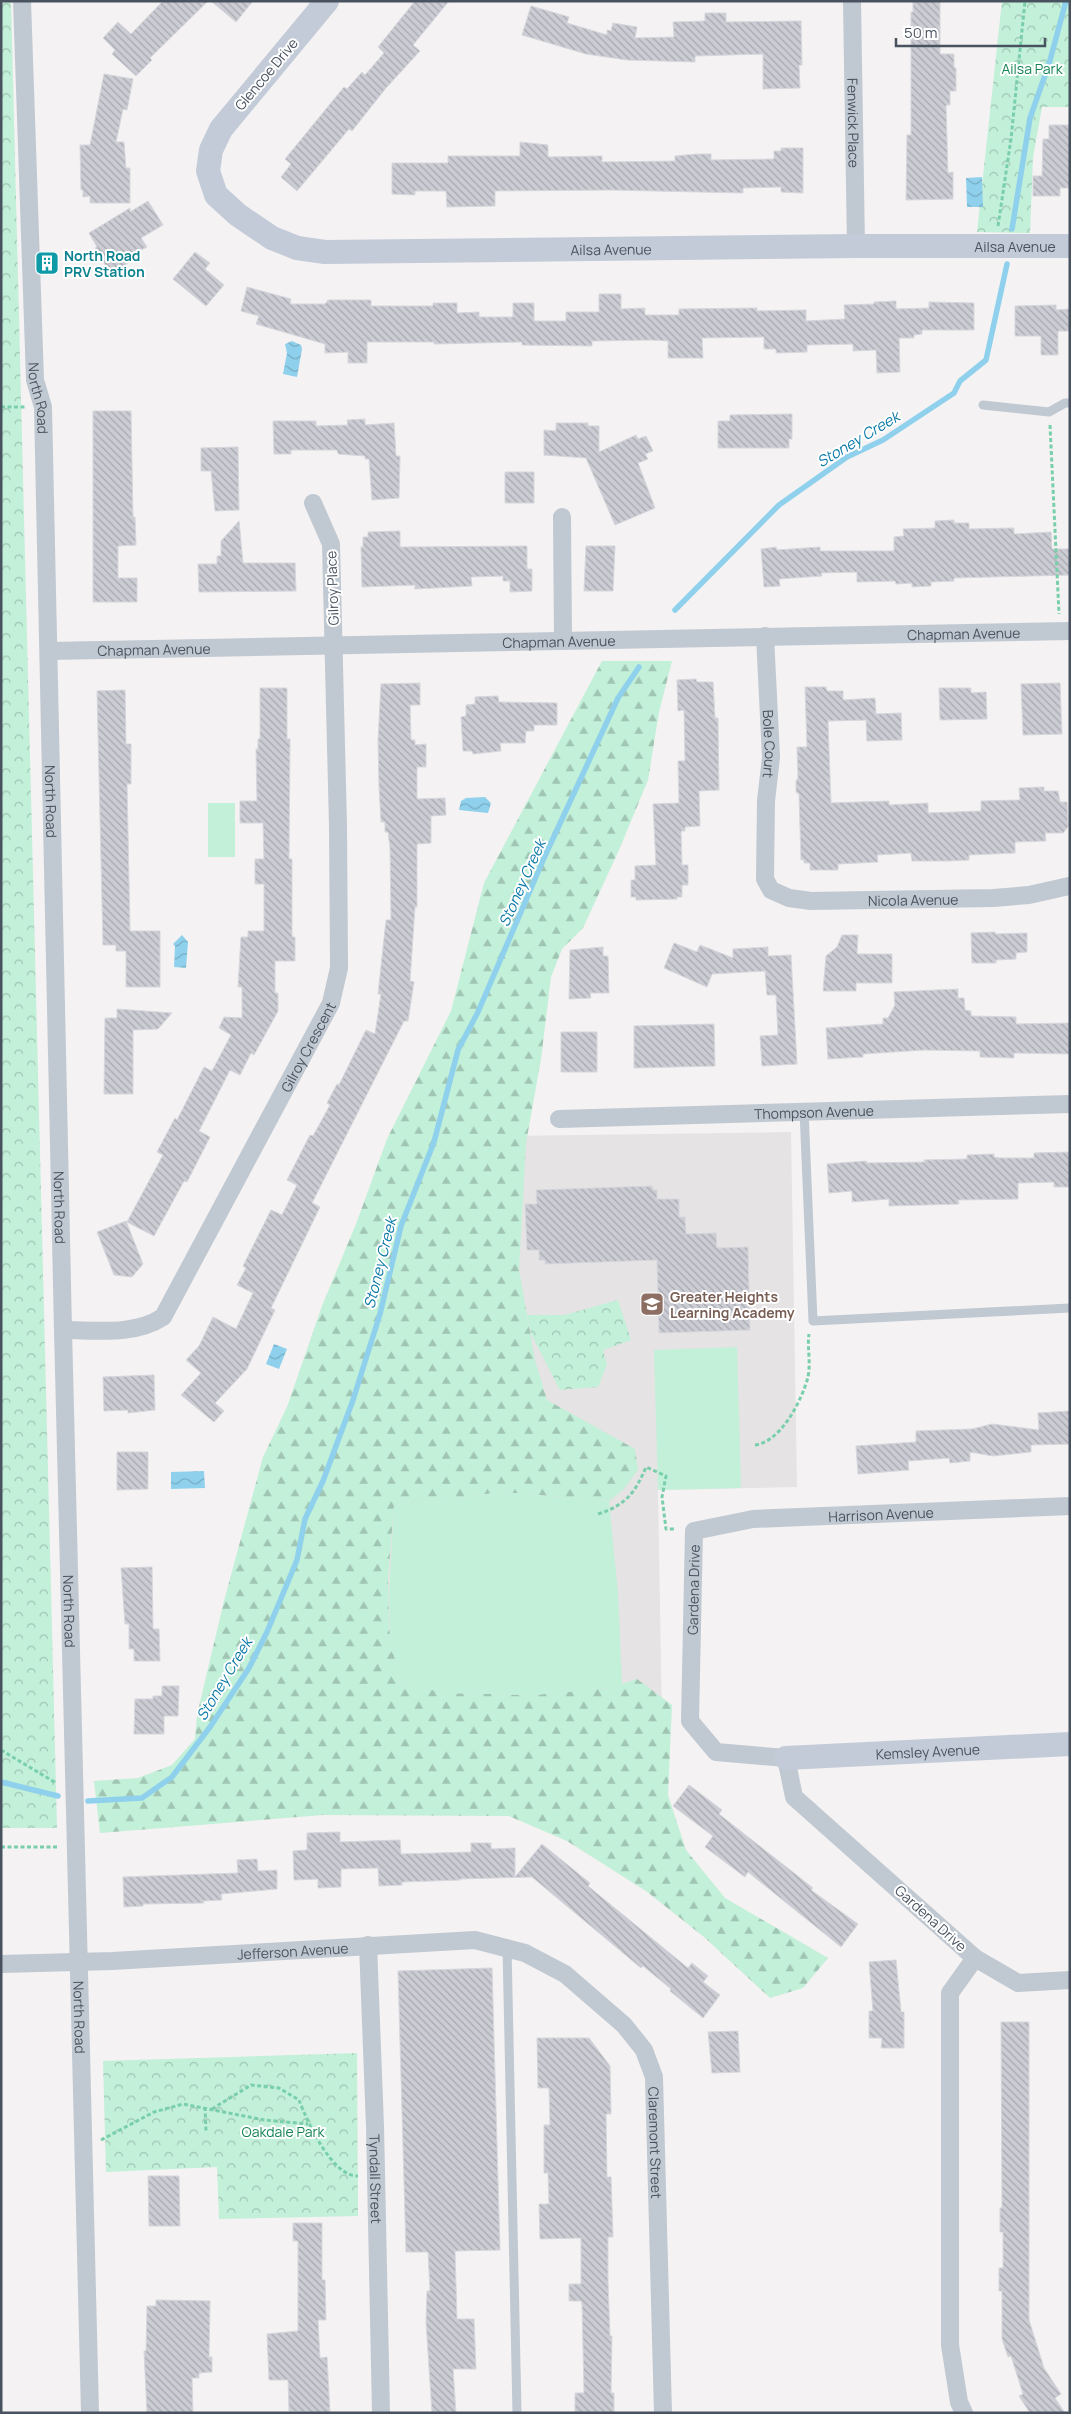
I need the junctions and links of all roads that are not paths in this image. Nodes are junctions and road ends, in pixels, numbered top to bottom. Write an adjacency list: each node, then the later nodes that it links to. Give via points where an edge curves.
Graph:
1 (22, 1): 15 (street, North Road, via 34,380 43,407)
2 (327, 1): 4 (street, Glencoe Drive, via 221,129)
3 (852, 1): 5 (street, Fenwick Place)
4 (211, 150): 5 (street, Ailsa Avenue, via 208,171 216,195 272,238 297,248 326,252)
5 (856, 246): 6 (street, Ailsa Avenue)
6 (1070, 246)
7 (1070, 403): 8 (lane, via 1049,412)
8 (983, 405)
9 (313, 503): 14 (street, Gilroy Place, via 331,544)
10 (562, 517): 13 (street)
11 (1065, 626): 12 (street, Chapman Avenue)
12 (765, 636): 13 (street, Chapman Avenue); 16 (street, Bole Court, via 771,756 766,801)
13 (563, 640): 14 (street, Chapman Avenue)
14 (334, 646): 15 (street, Chapman Avenue); 22 (street, Gilroy Crescent, via 339,968 331,1003 162,1317 134,1329)
15 (49, 651): 22 (street, North Road)
16 (765, 879): 17 (street, Nicola Avenue, via 771,890 789,898 811,901 993,898 1029,895)
17 (1069, 886)
18 (1070, 1104): 19 (street, Thompson Avenue)
19 (804, 1112): 20 (street, Thompson Avenue); 21 (lane, via 813,1321)
20 (559, 1119)
21 (1070, 1308)
22 (63, 1330): 30 (street, North Road)
23 (1070, 1506): 24 (street, Harrison Avenue, via 753,1519)
24 (694, 1531): 26 (street, Gardena Drive, via 690,1721 716,1752)
25 (1070, 1744): 26 (street, Kemsley Avenue)
26 (786, 1758): 29 (street, Gardena Drive, via 794,1797)
27 (368, 1945): 28 (street, Jefferson Avenue, via 475,1940); 30 (street, Jefferson Avenue); 34 (street, Tyndall Street)
28 (507, 1947): 35 (lane); 36 (street, Claremont Street, via 543,1960 565,1974 624,2026 644,2050 654,2077)
29 (975, 1958): 32 (street, via 1018,1983); 37 (street, Gardena Drive, via 950,1994 950,2345 959,2402)
30 (78, 1961): 31 (street, Jefferson Avenue); 33 (street, North Road)
31 (1, 1964)
32 (1070, 1980)
33 (90, 2413)
34 (381, 2413)
35 (517, 2413)
36 (663, 2413)
37 (964, 2413)

